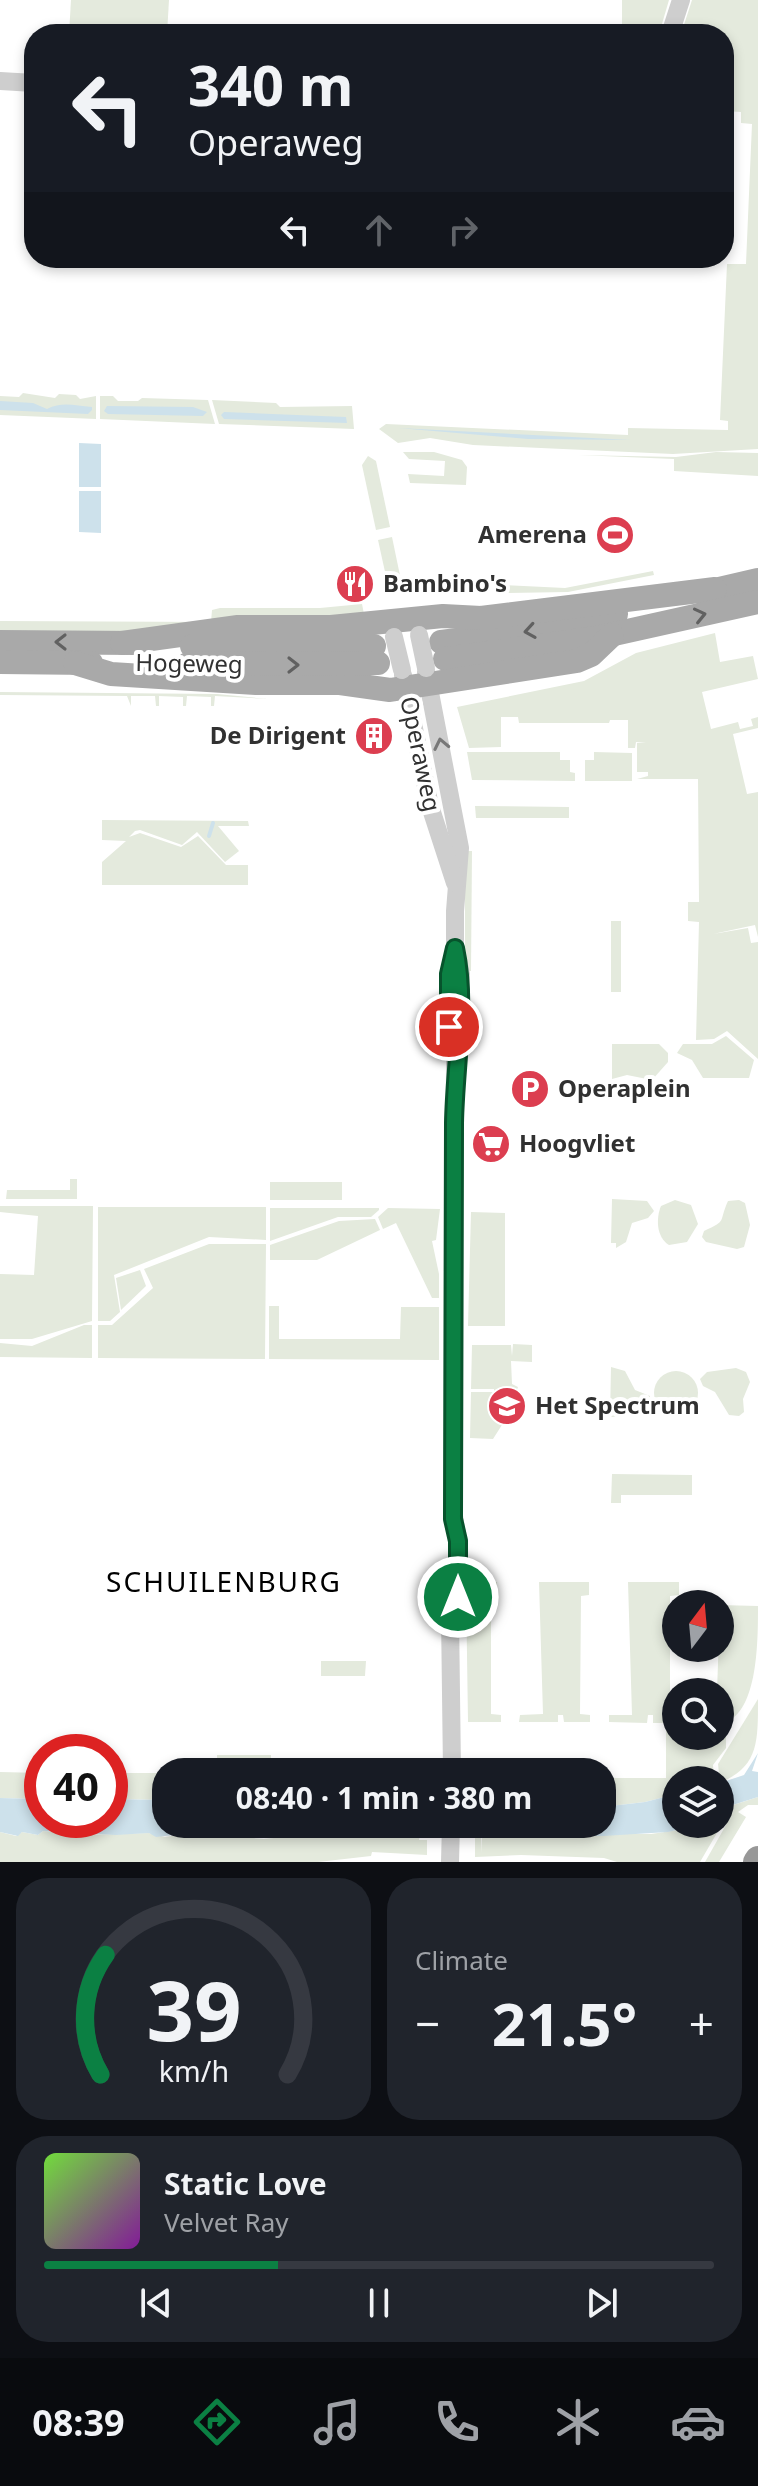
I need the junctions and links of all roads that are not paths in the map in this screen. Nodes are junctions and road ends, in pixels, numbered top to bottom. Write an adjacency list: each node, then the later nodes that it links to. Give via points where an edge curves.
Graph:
1 (681, 0): 2 (street)
2 (673, 24)
3 (0, 81): 4 (street)
4 (24, 82)
5 (758, 580): 6 (main road)
6 (715, 589): 10 (main road, one-way to 10); 10 (main road, via 481,618)
7 (758, 602): 10 (main road, one-way to 7, via 505,653)
8 (0, 642): 9 (main road, Hogeweg, one-way to 8, via 331,627 238,627 122,643)
9 (384, 642): 10 (main road); 10 (street, Operaweg, bridge); 12 (main road, Hogeweg, one-way to 9)
10 (423, 658): 12 (main road, via 390,690 340,683 111,674); 13 (street, Operaweg, via 430,806 456,885 455,948 461,974 455,1058 453,1519 458,1597 452,1627)
11 (0, 662): 12 (main road, Hogeweg)
12 (75, 663)
13 (452, 1758)
14 (451, 1838): 15 (street)
15 (450, 1862)

